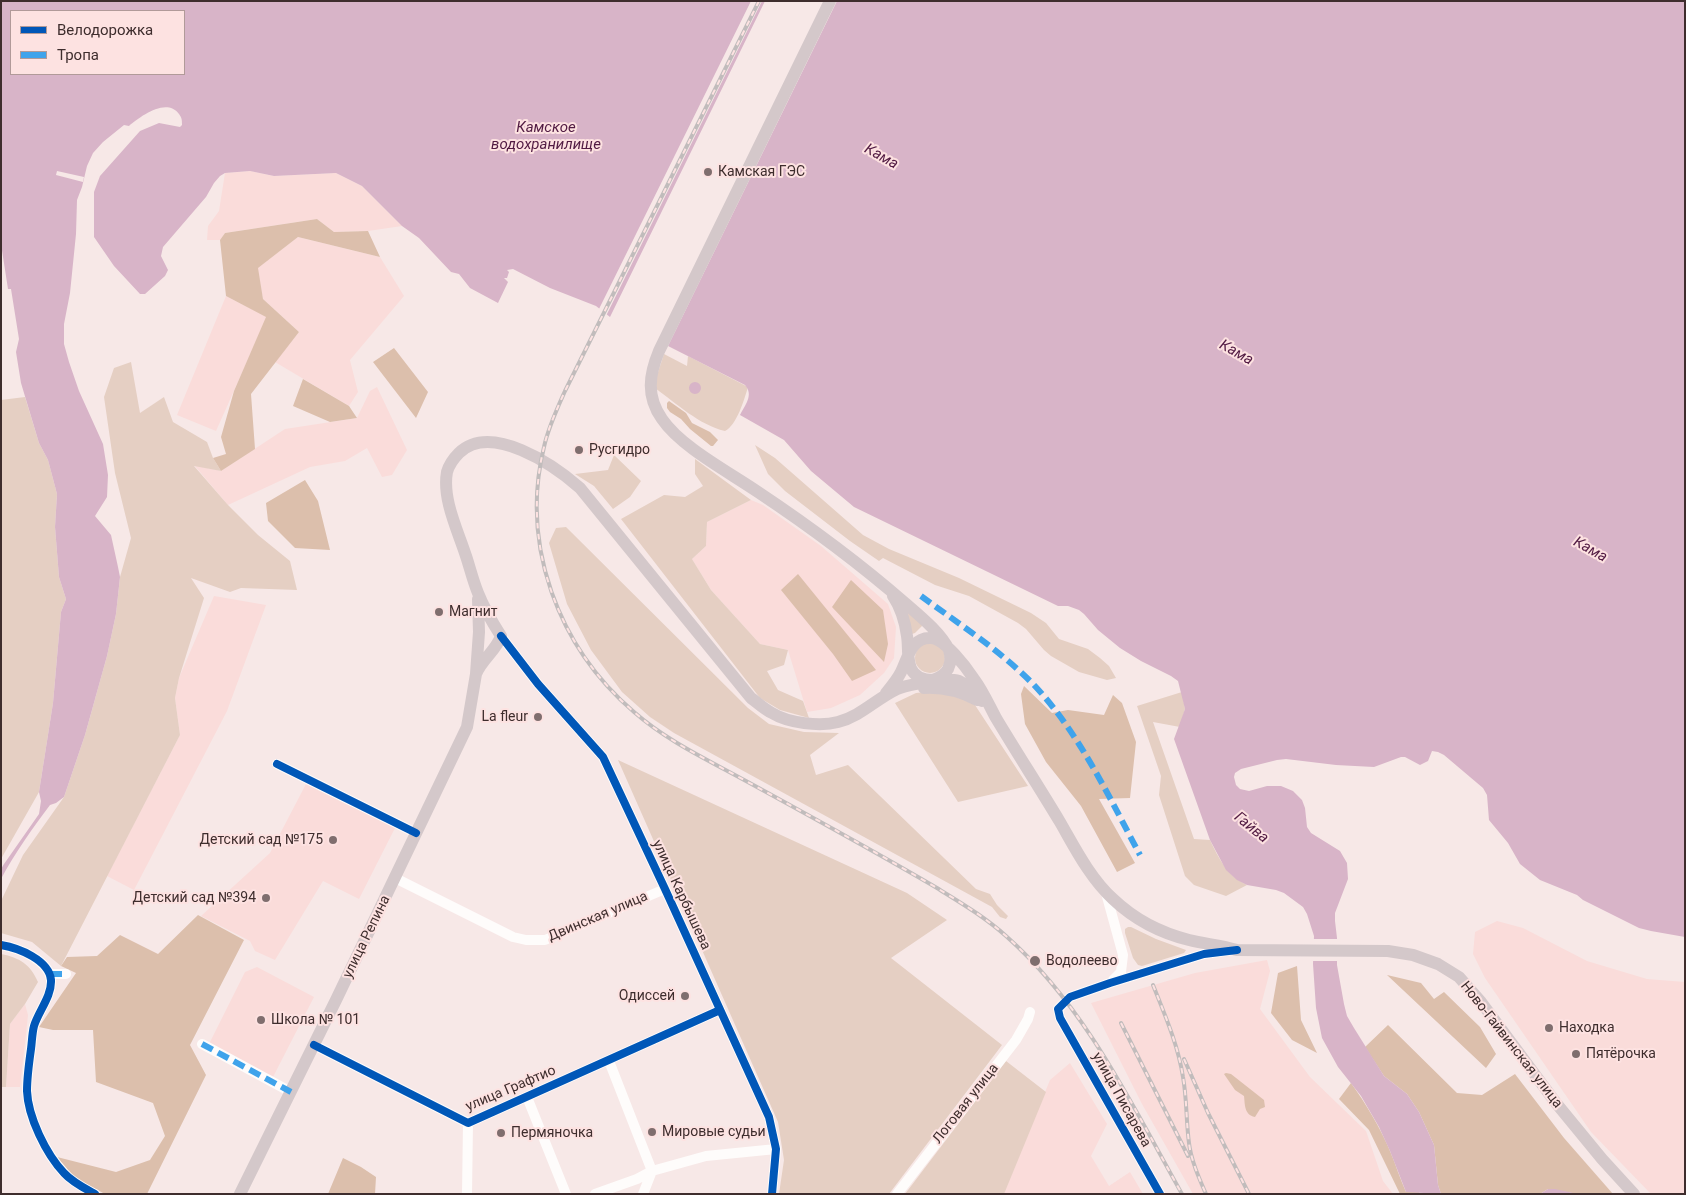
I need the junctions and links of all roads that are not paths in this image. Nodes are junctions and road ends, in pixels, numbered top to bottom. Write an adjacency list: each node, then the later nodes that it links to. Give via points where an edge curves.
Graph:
1 (830, 1): 2 (main road, via 653,365 650,378 652,400 669,427 704,456)
2 (888, 588): 7 (main road, via 926,621); 9 (main road, via 902,613)
3 (477, 591): 4 (main road, улица Карбышева); 5 (main road, улица Репина); 13 (main road, улица Карбышева, via 446,489 447,472 453,460 463,449 480,442 528,453 554,467 580,488 750,698 773,714 811,724 836,723 860,714)
4 (494, 624): 5 (main road); 6 (main road, улица Карбышева)
5 (479, 632): 11 (main road, улица Репина)
6 (500, 636): 8 (street, улица Карбышева); 10 (main road)
7 (945, 645): 9 (main road, via 935,639 923,639); 12 (main road, via 950,654 949,666 943,675); 14 (main road, via 974,678)
8 (511, 652): 10 (street); 18 (street, улица Карбышева, via 603,756)
9 (910, 652): 12 (main road, via 909,665 913,673 924,680); 13 (main road, улица Карбышева)
10 (492, 653): 11 (main road)
11 (476, 674): 16 (main road, улица Репина, via 467,727)
12 (933, 680): 13 (main road, улица Карбышева, via 907,685); 14 (main road, via 964,684)
13 (884, 696): 14 (main road, via 910,689 942,688 981,702)
14 (995, 716): 19 (main road, Ново-Гайвинская улица, via 1080,857)
15 (277, 764): 16 (street)
16 (416, 833): 17 (main road, улица Репина)
17 (395, 878): 18 (street, Двинская улица, via 513,937 526,940 545,940); 28 (main road, улица Репина)
18 (665, 889): 25 (street, улица Карбышева)
19 (1106, 892): 21 (main road, Ново-Гайвинская улица, via 1134,916 1165,932); 24 (street, via 1123,955 1121,972)
20 (1, 945): 22 (street, via 14,947 33,958)
21 (1237, 950): 24 (street, via 1204,954); 44 (main road, Ново-Гайвинская улица, via 1388,951 1438,964 1459,977 1481,1002 1556,1103)
22 (50, 974): 23 (street); 35 (street, via 49,992 34,1026 27,1091 31,1113 48,1150 63,1172)
23 (66, 974)
24 (1110, 983): 43 (street, улица Писарева, via 1066,1000 1058,1009 1060,1018)
25 (720, 1010): 29 (street, улица Графтио); 33 (street, улица Карбышева, via 769,1117)
26 (1030, 1012): 42 (street, Логовая улица, via 1016,1040)
27 (202, 1044): 30 (street)
28 (314, 1045): 30 (main road, улица Репина); 32 (street, улица Графтио)
29 (608, 1061): 31 (street, улица Графтио); 34 (street)
30 (291, 1092): 36 (main road, улица Репина)
31 (527, 1097): 32 (street, улица Графтио); 38 (street)
32 (468, 1123): 37 (street)
33 (776, 1149): 34 (street, via 706,1156); 41 (street, улица Карбышева)
34 (652, 1170): 39 (street); 40 (street)
35 (96, 1194)
36 (240, 1194)
37 (467, 1194)
38 (566, 1194)
39 (595, 1194)
40 (643, 1194)
41 (772, 1194)
42 (897, 1194)
43 (1160, 1194)
44 (1634, 1194)

